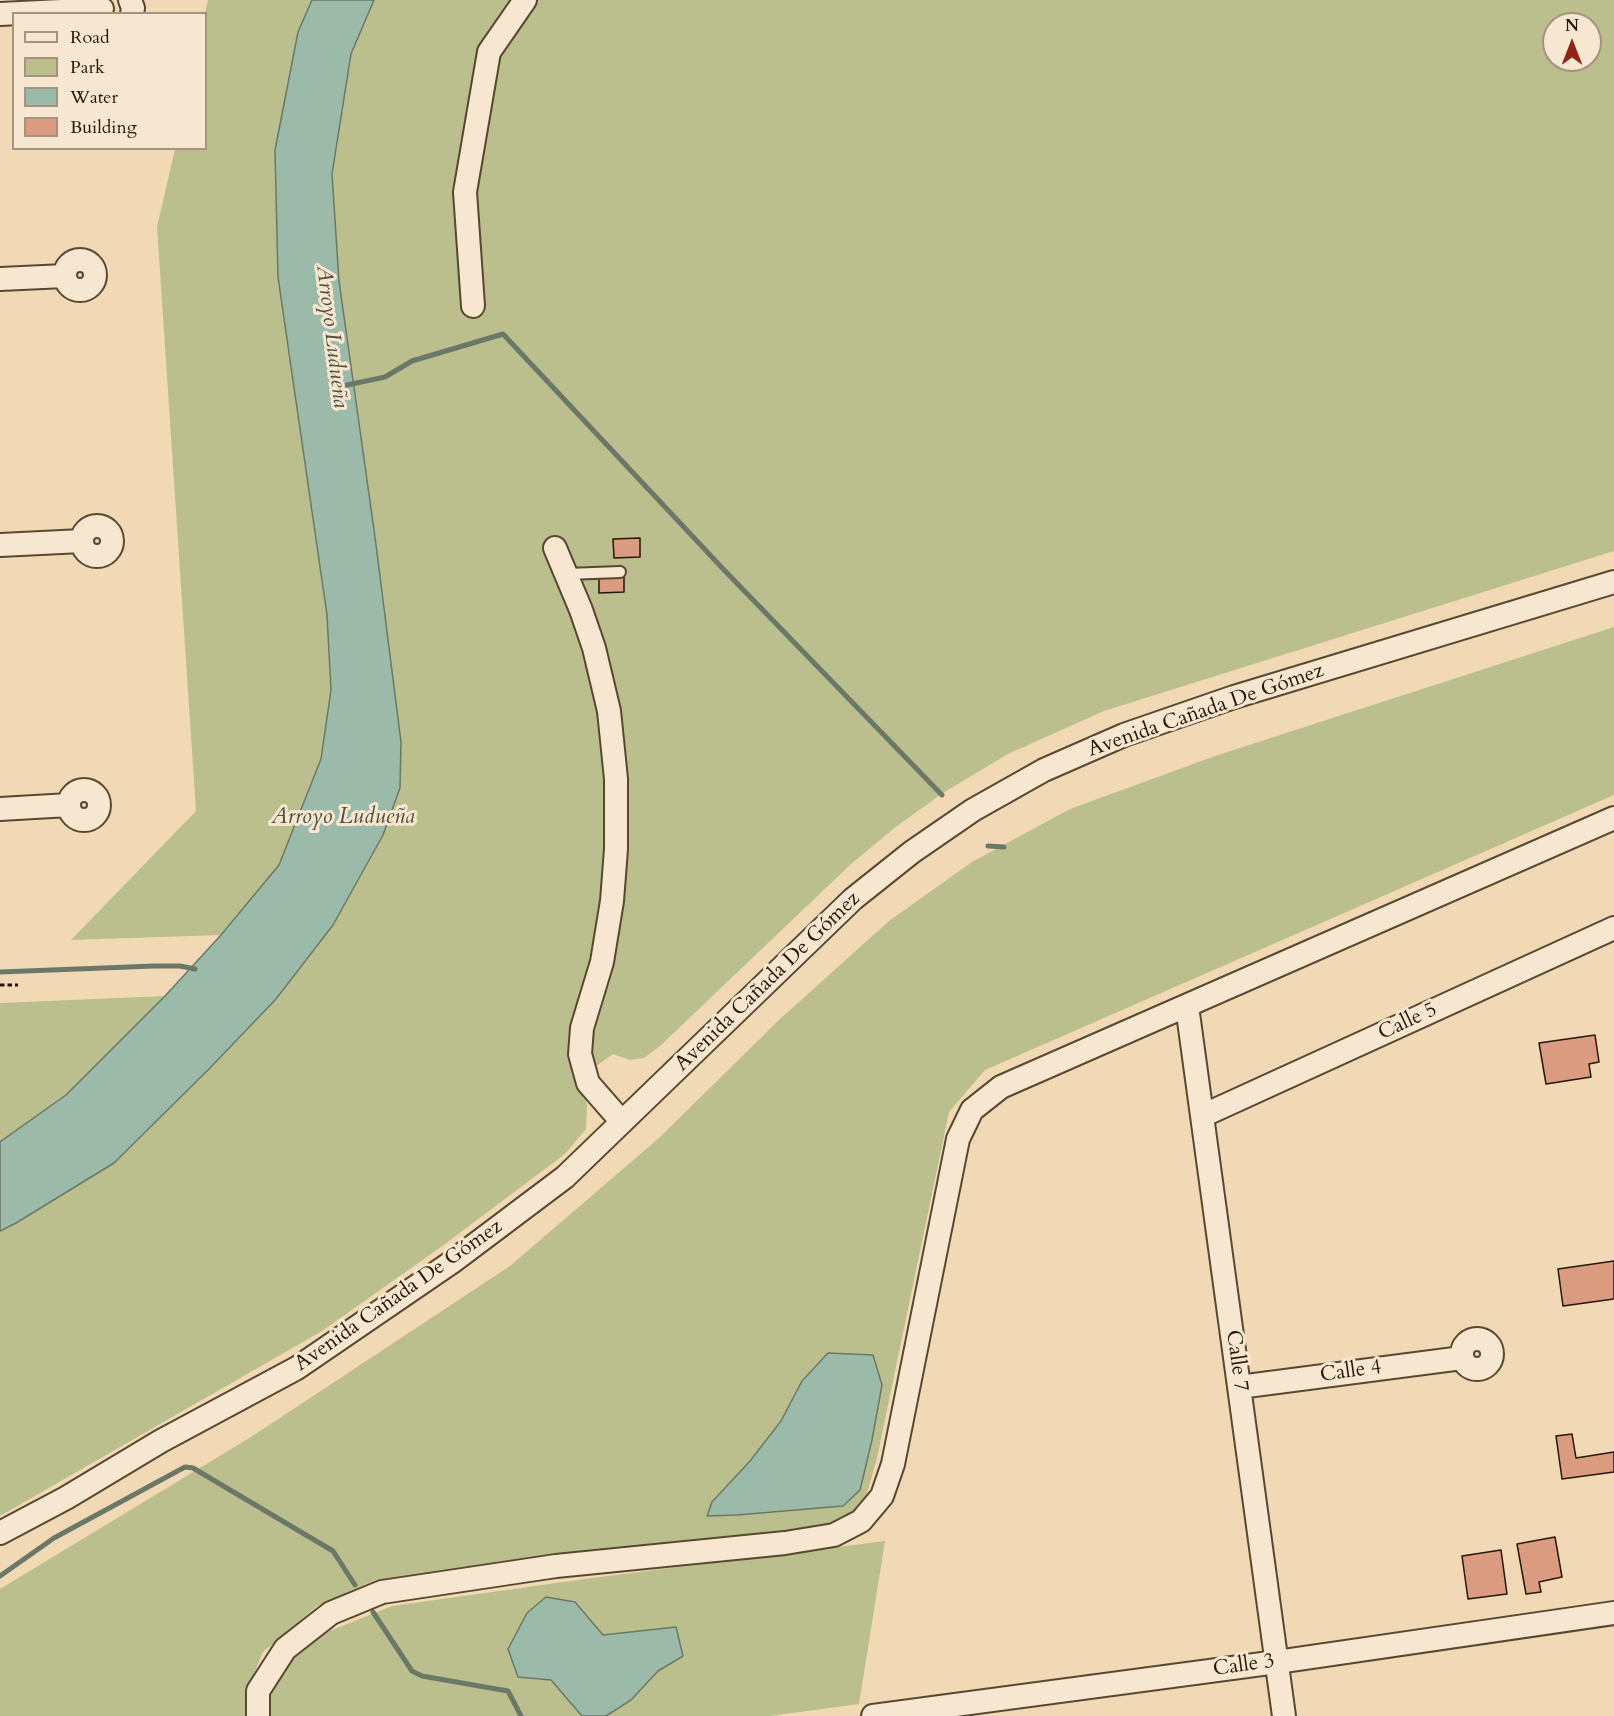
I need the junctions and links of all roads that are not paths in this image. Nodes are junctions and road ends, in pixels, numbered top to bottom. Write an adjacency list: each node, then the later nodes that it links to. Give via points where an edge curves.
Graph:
1 (525, 0): 6 (street, via 489,52 465,192)
2 (104, 8): 3 (street)
3 (35, 12)
4 (65, 276): 5 (street)
5 (0, 279)
6 (473, 306)
7 (82, 541): 8 (street)
8 (0, 545)
9 (555, 548): 11 (street)
10 (620, 572): 11 (lane)
11 (567, 574): 19 (street, via 594,648 609,711 616,779 612,901 602,962 582,1028 580,1054 588,1083)
12 (1614, 582): 19 (street, Avenida Cañada De Gómez, via 1234,697 1124,735 1044,770 974,810 853,899)
13 (69, 805): 14 (street)
14 (0, 808)
15 (1614, 818): 17 (street)
16 (1614, 928): 18 (street, Calle 5)
17 (1187, 1006): 18 (street, Calle 7); 25 (street, via 1001,1087 972,1110 958,1139 893,1464 882,1496 861,1521 834,1535 785,1543 556,1566 382,1592 331,1613 285,1649 258,1691)
18 (1202, 1116): 21 (street, Calle 7)
19 (622, 1122): 22 (street, Avenida Cañada De Gómez, via 565,1177 452,1262 297,1368)
20 (1462, 1358): 21 (street, Calle 4)
21 (1239, 1387): 24 (street, Calle 7)
22 (0, 1533)
23 (1614, 1613): 24 (street, Calle 3)
24 (1277, 1662): 26 (street, Calle 3); 27 (street, Calle 7)
25 (258, 1716)
26 (873, 1716)
27 (1284, 1716)

